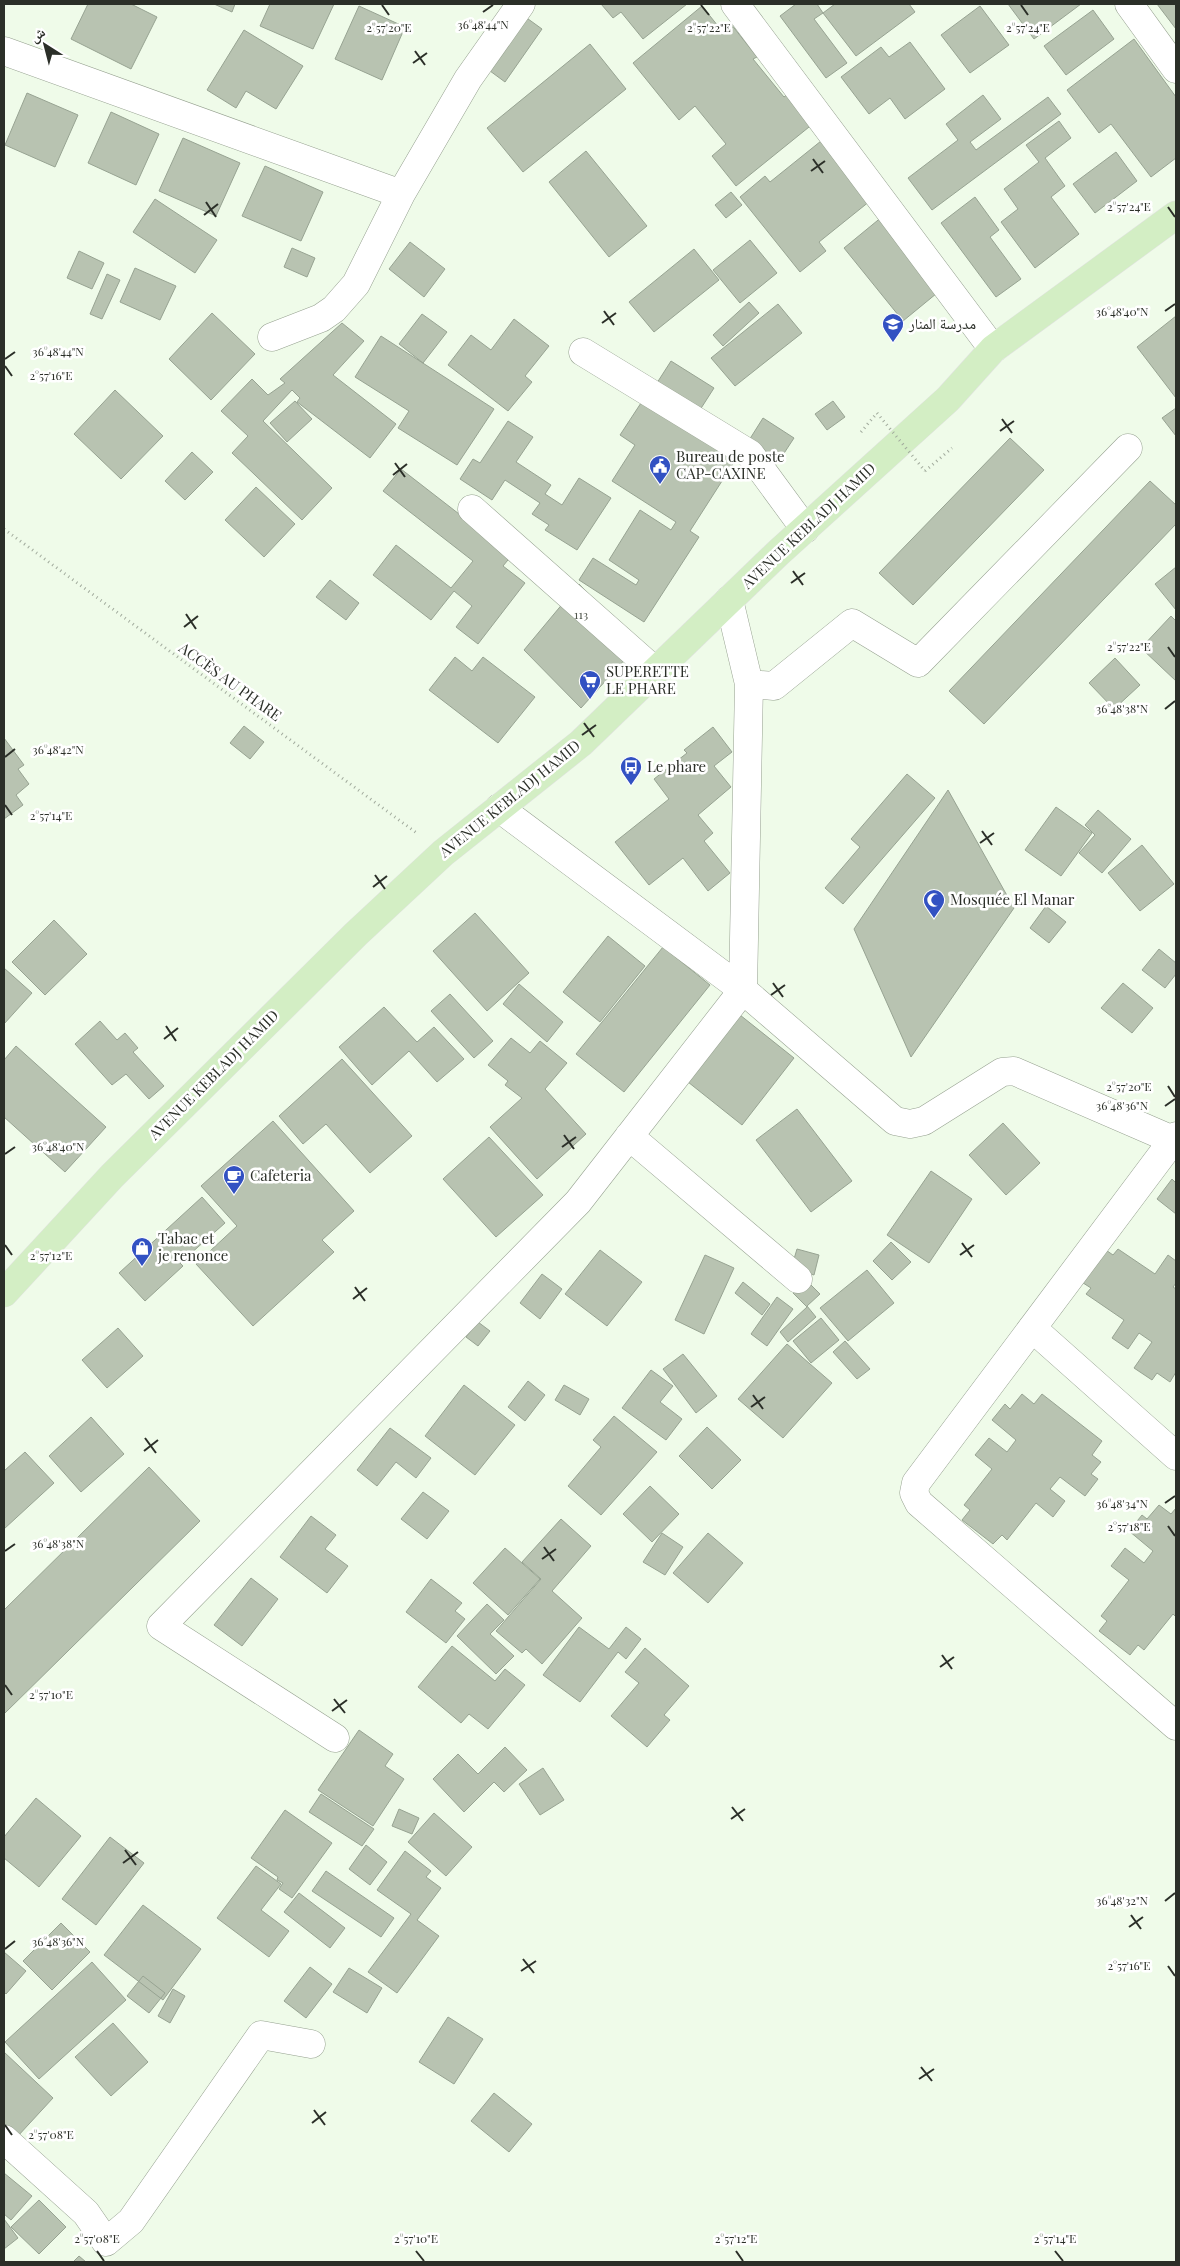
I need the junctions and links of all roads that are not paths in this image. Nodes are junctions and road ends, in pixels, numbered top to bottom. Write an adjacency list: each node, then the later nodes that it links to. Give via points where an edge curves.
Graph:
1 (521, 4): 6 (street, via 468,79)
2 (735, 4): 9 (street)
3 (1129, 4): 5 (street)
4 (4, 51): 6 (street)
5 (1176, 69)
6 (401, 194): 8 (street, via 356,284 346,297 321,318)
7 (1176, 215): 9 (main road, AVENUE KEBLADJ HAMID)
8 (272, 337)
9 (993, 349): 13 (main road, AVENUE KEBLADJ HAMID, via 948,399)
10 (583, 352): 13 (street, via 750,454)
11 (1128, 448): 16 (street, via 918,663 852,623 774,686)
12 (472, 509): 15 (street)
13 (805, 529): 14 (main road, AVENUE KEBLADJ HAMID)
14 (729, 600): 15 (main road, AVENUE KEBLADJ HAMID); 16 (street)
15 (655, 672): 17 (main road, AVENUE KEBLADJ HAMID, via 581,743)
16 (749, 684): 18 (street)
17 (499, 808): 18 (street); 22 (main road, AVENUE KEBLADJ HAMID, via 442,853 112,1176)
18 (743, 990): 19 (street); 20 (street, via 895,1121 910,1124 924,1121 1002,1072 1014,1071)
19 (629, 1136): 21 (street); 26 (street, via 578,1202 161,1626)
20 (1175, 1138): 23 (street)
21 (798, 1279)
22 (4, 1293)
23 (1032, 1328): 24 (street); 25 (street, via 916,1483 914,1493 919,1503)
24 (1176, 1456)
25 (1176, 1726)
26 (335, 1738)
27 (311, 2044): 28 (street, via 260,2035 131,2221 106,2242 86,2213)
28 (4, 2138)

